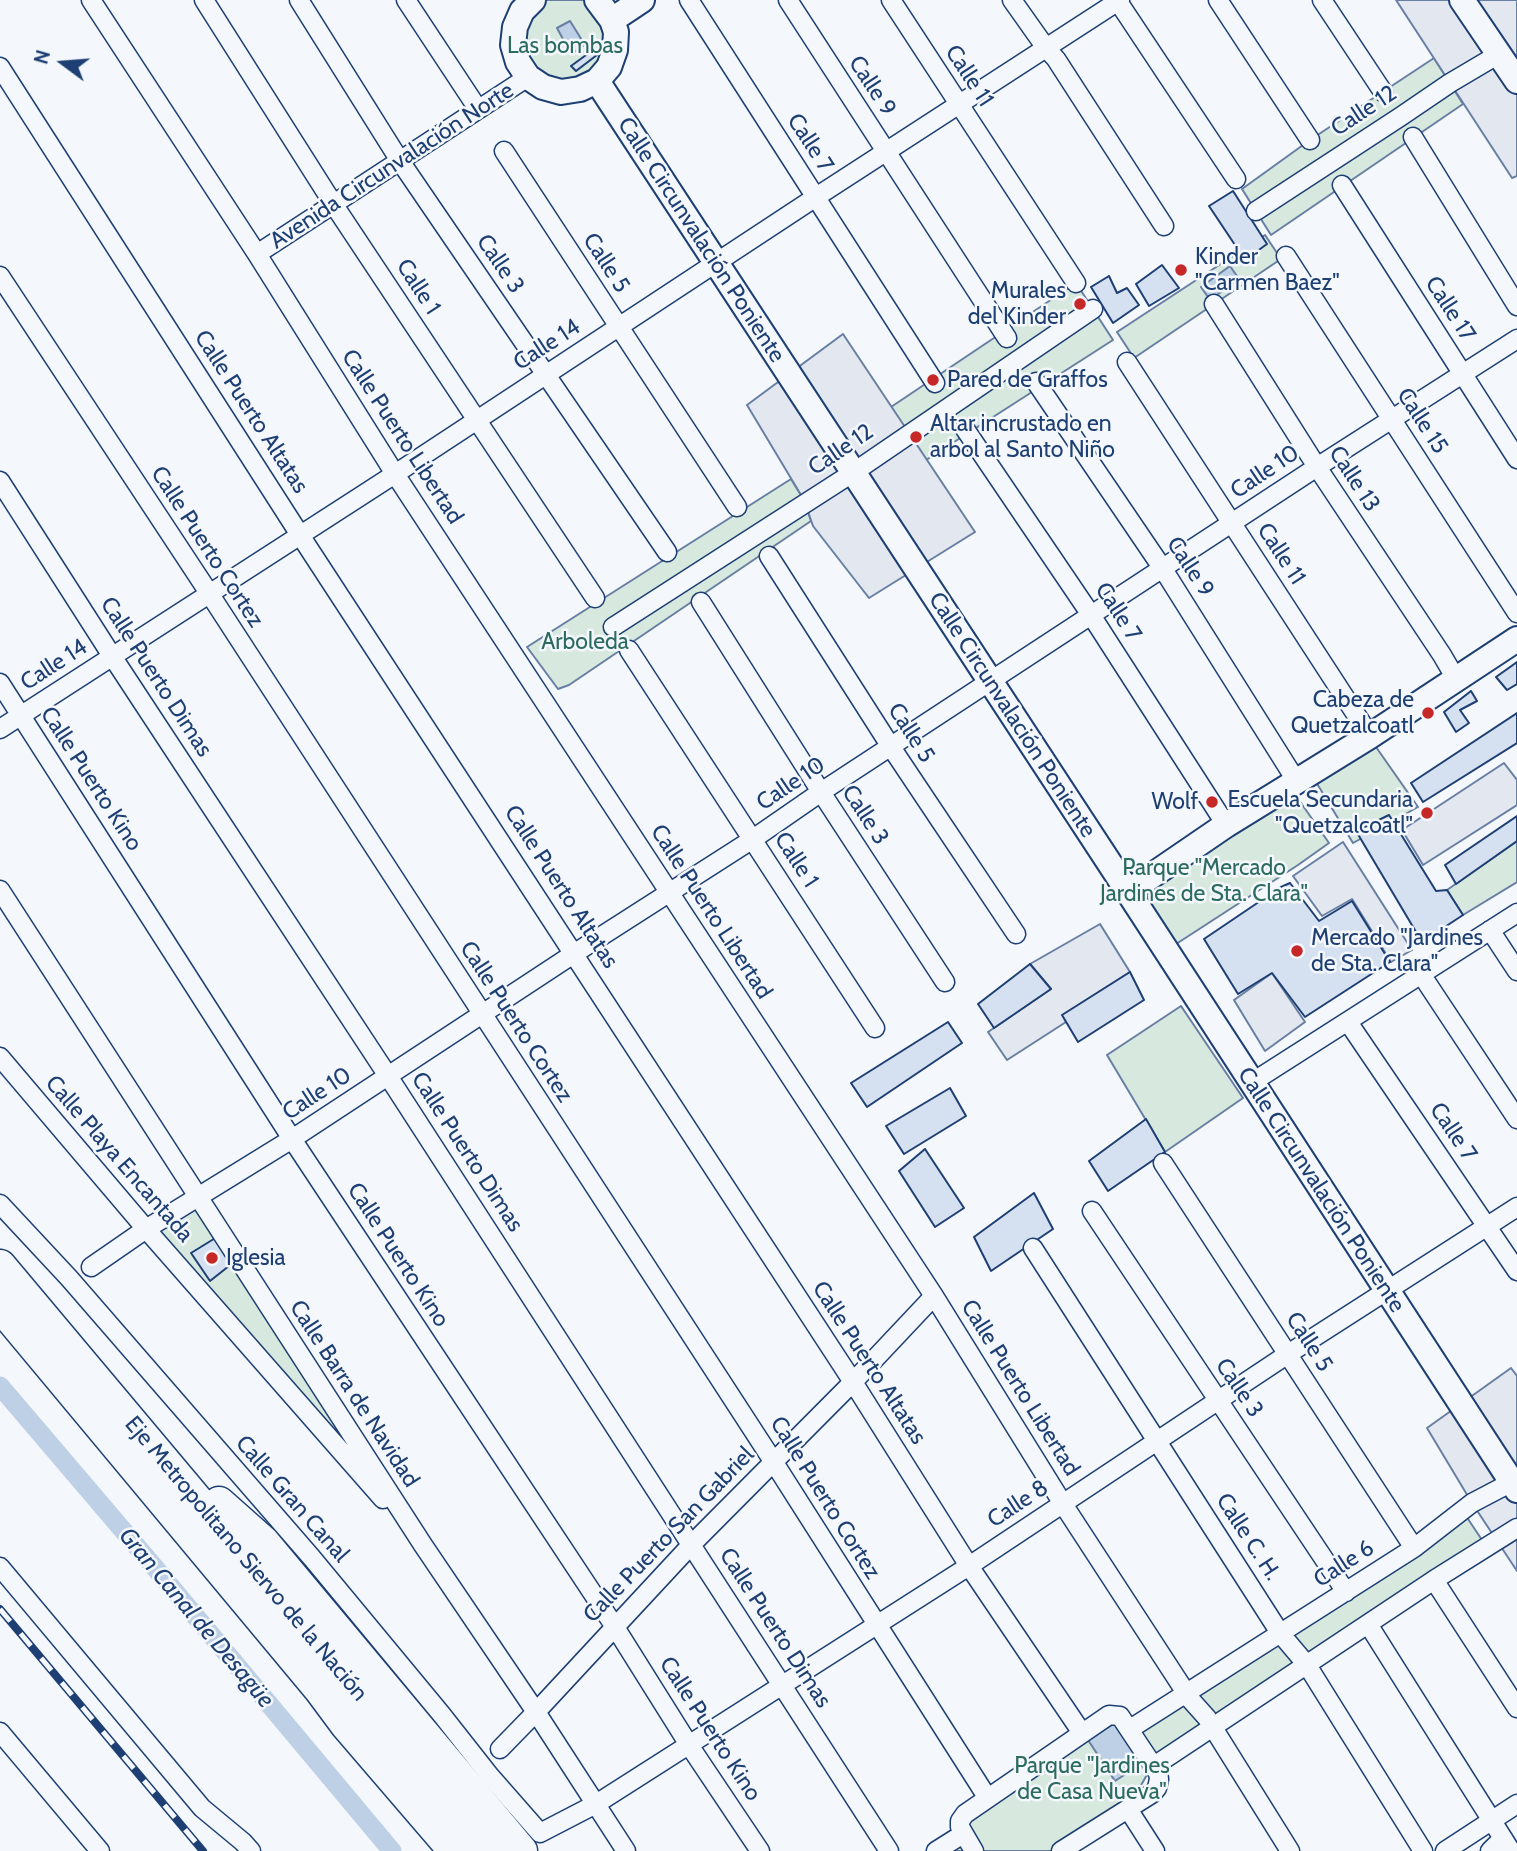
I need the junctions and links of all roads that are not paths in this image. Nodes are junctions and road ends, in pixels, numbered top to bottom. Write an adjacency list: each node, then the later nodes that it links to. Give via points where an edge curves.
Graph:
1 (91, 0): 37 (street, Calle Puerto Libertad)
2 (204, 0): 34 (street, Calle 1)
3 (299, 0): 30 (street, Calle 3)
4 (406, 0): 25 (street)
5 (532, 0): 20 (street, via 522,10 513,45)
6 (597, 0): 16 (street)
7 (642, 0): 16 (street)
8 (689, 0): 33 (street, Calle 7)
9 (788, 0): 29 (street, Calle 9)
10 (891, 0): 24 (street, Calle 11)
11 (1012, 0): 17 (street)
12 (1118, 0): 17 (street, Calle 14); 31 (street)
13 (1218, 0): 27 (street)
14 (1322, 0): 23 (street)
15 (1462, 0): 18 (street)
16 (612, 20): 21 (street, via 615,50)
17 (1046, 48): 24 (street, Calle 14); 36 (street)
18 (1499, 54): 22 (street); 35 (street, Calle 12)
19 (0, 67): 63 (street, Calle Puerto Altatas)
20 (528, 77): 21 (street, via 561,92); 25 (street, Avenida Circunvalación Norte)
21 (597, 81): 39 (street, Calle Circunvalación Poniente)
22 (1517, 81)
23 (1383, 92)
24 (958, 105): 29 (street, Calle 14); 41 (street, Calle 11)
25 (478, 109): 30 (street, Avenida Circunvalación Norte)
26 (1413, 137): 43 (street)
27 (1310, 140)
28 (504, 151): 45 (street, Calle 5)
29 (886, 152): 33 (street, Calle 14); 46 (street, Calle 9)
30 (400, 161): 34 (street, Avenida Circunvalación Norte); 50 (street, Calle 3)
31 (1236, 179)
32 (1342, 186): 49 (street, Calle 17)
33 (816, 197): 39 (street, Calle 14); 52 (street, Calle 7)
34 (334, 205): 37 (street, Avenida Circunvalación Norte); 54 (street, Calle 1)
35 (1256, 211)
36 (1164, 226)
37 (257, 254): 59 (street, Calle Puerto Libertad)
38 (1286, 256): 53 (street, Calle 15)
39 (715, 263): 45 (street, Calle 14); 58 (street, Calle Circunvalación Poniente)
40 (0, 276): 67 (street, Calle Puerto Cortez)
41 (1076, 283)
42 (1214, 304): 57 (street, Calle 13)
43 (1517, 306)
44 (1093, 309): 58 (street, Calle 12)
45 (618, 327): 50 (street, Calle 14); 61 (street, Calle 5)
46 (1007, 338)
47 (1517, 339): 49 (street, Calle 10)
48 (1127, 362): 62 (street, Calle 11)
49 (1462, 373): 53 (street, Calle 10); 56 (street, Calle 17)
50 (547, 374): 54 (street, Calle 14); 64 (street, Calle 3)
51 (1036, 382): 66 (street, Calle 9)
52 (935, 383)
53 (1392, 419): 57 (street, Calle 10); 70 (street, Calle 15)
54 (477, 420): 59 (street, Calle 14); 68 (street, Calle 1)
55 (965, 429): 71 (street, Calle 7)
56 (1517, 459)
57 (1317, 467): 62 (street, Calle 10); 76 (street, Calle 13)
58 (854, 472): 72 (street, Calle 12); 77 (street, Calle Circunvalación Poniente)
59 (395, 474): 63 (street, Calle 14); 89 (street, Calle Puerto Libertad)
60 (0, 481): 75 (street, Calle Puerto Dimas)
61 (737, 507)
62 (1232, 524): 66 (street, Calle 10); 81 (street, Calle 11)
63 (300, 535): 67 (street, Calle 14); 93 (street, Calle Puerto Altatas)
64 (667, 552)
65 (769, 556): 82 (street, Calle 5)
66 (1163, 569): 71 (street, Calle 10); 83 (street, Calle 9)
67 (209, 593): 75 (street, Calle 14); 97 (street, Calle Puerto Cortez)
68 (594, 598)
69 (701, 602): 84 (street, Calle 3)
70 (1517, 613)
71 (1091, 615): 77 (street, Calle 10); 85 (street, Calle 7)
72 (613, 627)
73 (1517, 639): 76 (street)
74 (629, 650): 86 (street, Calle 1)
75 (112, 656): 79 (street, Calle 14); 101 (street, Calle Puerto Dimas)
76 (1456, 679): 81 (street)
77 (990, 682): 82 (street, Calle 10); 88 (street, Calle Circunvalación Poniente)
78 (0, 683): 79 (street, Calle Puerto Kino)
79 (22, 715): 80 (street, Calle 14); 104 (street, Calle Puerto Kino)
80 (0, 729)
81 (1370, 736): 83 (street)
82 (891, 747): 84 (street, Calle 10); 92 (street, Calle 5)
83 (1297, 782): 85 (street)
84 (821, 792): 86 (street, Calle 10); 96 (street, Calle 3)
85 (1226, 825): 88 (street)
86 (753, 839): 89 (street, Calle 10); 99 (street, Calle 1)
87 (0, 890): 106 (street, Calle Barra de Navidad)
88 (1128, 892): 102 (street, Calle Circunvalación Poniente)
89 (669, 893): 93 (street, Calle 10); 117 (street, Calle Puerto Libertad)
90 (1517, 913): 91 (street)
91 (1490, 930): 94 (street); 95 (street)
92 (1016, 934)
93 (575, 953): 97 (street, Calle 10); 120 (street, Calle Puerto Altatas)
94 (1517, 971)
95 (1421, 974): 98 (street); 103 (street)
96 (945, 982)
97 (482, 1014): 101 (street, Calle 10); 124 (street, Calle Puerto Cortez)
98 (1348, 1022): 102 (street); 110 (street, Calle 7)
99 (875, 1028)
100 (0, 1058): 111 (street, Calle Playa Encantada)
101 (388, 1076): 104 (street, Calle 10); 128 (street, Calle Puerto Dimas)
102 (1251, 1083): 116 (street, Calle Circunvalación Poniente)
103 (1517, 1119)
104 (292, 1139): 106 (street, Calle 10); 137 (street, Calle Puerto Kino)
105 (1163, 1163): 119 (street, Calle 5)
106 (199, 1197): 111 (street, Calle 10); 129 (street, Calle Barra de Navidad)
107 (0, 1204): 158 (street, Calle Gran Canal, via 312,1558 490,1776)
108 (1517, 1207): 110 (street, Calle 8)
109 (1092, 1210): 121 (street, Calle 3)
110 (1488, 1226): 115 (street, Calle 7); 116 (street, Calle 8)
111 (146, 1229): 114 (street, Calle 10); 129 (street, Calle Playa Encantada)
112 (1033, 1248): 122 (street, Calle C. H.)
113 (0, 1266): 123 (highway, Eje Metropolitano Siervo de la Nación)
114 (91, 1267)
115 (1517, 1271)
116 (1387, 1292): 119 (street, Calle 8); 125 (street, Calle Circunvalación Poniente)
117 (934, 1296): 120 (street, Calle Puerto San Gabriel); 126 (street, Calle Puerto Libertad)
118 (0, 1305): 144 (highway, Eje Metropolitano Siervo de la Nación)
119 (1288, 1354): 121 (street, Calle 8); 130 (street, Calle 5)
120 (853, 1382): 124 (street, Calle Puerto San Gabriel); 131 (street, Calle Puerto Altatas)
121 (1218, 1402): 122 (street, Calle 8); 134 (street, Calle 3)
122 (1157, 1440): 126 (street, Calle 8); 138 (street, Calle C. H.)
123 (149, 1446): 158 (highway, via 181,1467 263,1542); 164 (highway, Eje Metropolitano Siervo de la Nación)
124 (773, 1461): 128 (street, Calle Puerto San Gabriel); 136 (street, Calle Puerto Cortez)
125 (1514, 1486): 130 (street, Calle 6, via 1472,1503)
126 (1063, 1504): 131 (street, Calle 8); 141 (street, Calle Puerto Libertad)
127 (1517, 1528): 133 (street)
128 (692, 1544): 137 (street, Calle Puerto San Gabriel); 140 (street, Calle Puerto Dimas)
129 (423, 1545): 143 (street, Calle Barra de Navidad)
130 (1414, 1548): 134 (street, Calle 6)
131 (969, 1566): 136 (street, Calle 8); 148 (street, Calle Puerto Altatas)
132 (0, 1567): 161 (street, via 202,1808)
133 (1434, 1580): 135 (street); 142 (street)
134 (1346, 1592): 138 (street, Calle 6)
135 (1368, 1624): 139 (street); 156 (street)
136 (876, 1625): 140 (street, Calle 8); 152 (street, Calle Puerto Cortez)
137 (615, 1627): 143 (street, Calle Puerto San Gabriel); 149 (street, Calle Puerto Kino)
138 (1280, 1633): 139 (street, Calle C. H.); 141 (street, Calle 6)
139 (1307, 1665): 145 (street); 173 (street, Calle C. H.)
140 (783, 1685): 149 (street, Calle 8); 167 (street, Calle Puerto Dimas)
141 (1187, 1693): 145 (street, Calle Puerto Libertad); 146 (street, Calle 6)
142 (1517, 1708)
143 (536, 1712): 150 (street, Calle Puerto San Gabriel); 153 (street, Calle Barra de Navidad)
144 (346, 1724): 162 (highway, via 373,1775); 163 (highway, Eje Metropolitano Siervo de la Nación)
145 (1213, 1726): 151 (street); 172 (street, Calle Puerto Libertad)
146 (1130, 1729): 148 (street, via 1113,1714); 151 (street)
147 (0, 1732): 160 (street)
148 (1082, 1732): 152 (street)
149 (689, 1745): 153 (street, Calle 8); 166 (street, Calle Puerto Kino)
150 (500, 1749)
151 (1154, 1766): 155 (street, via 1157,1788)
152 (987, 1797): 157 (street, via 965,1814)
153 (596, 1804): 158 (street, Calle 8); 165 (street, Calle Barra de Navidad)
154 (1517, 1804): 156 (street)
155 (1128, 1809): 170 (street); 171 (street)
156 (1492, 1821): 159 (street); 174 (street)
157 (961, 1828): 168 (street); 169 (street)
158 (530, 1842)
159 (1501, 1847)
160 (100, 1851)
161 (251, 1851)
162 (433, 1851)
163 (456, 1851)
164 (491, 1851)
165 (626, 1851)
166 (760, 1851)
167 (889, 1851)
168 (936, 1851)
169 (974, 1851)
170 (1061, 1851)
171 (1156, 1851)
172 (1290, 1851)
173 (1423, 1851)
174 (1445, 1851)

